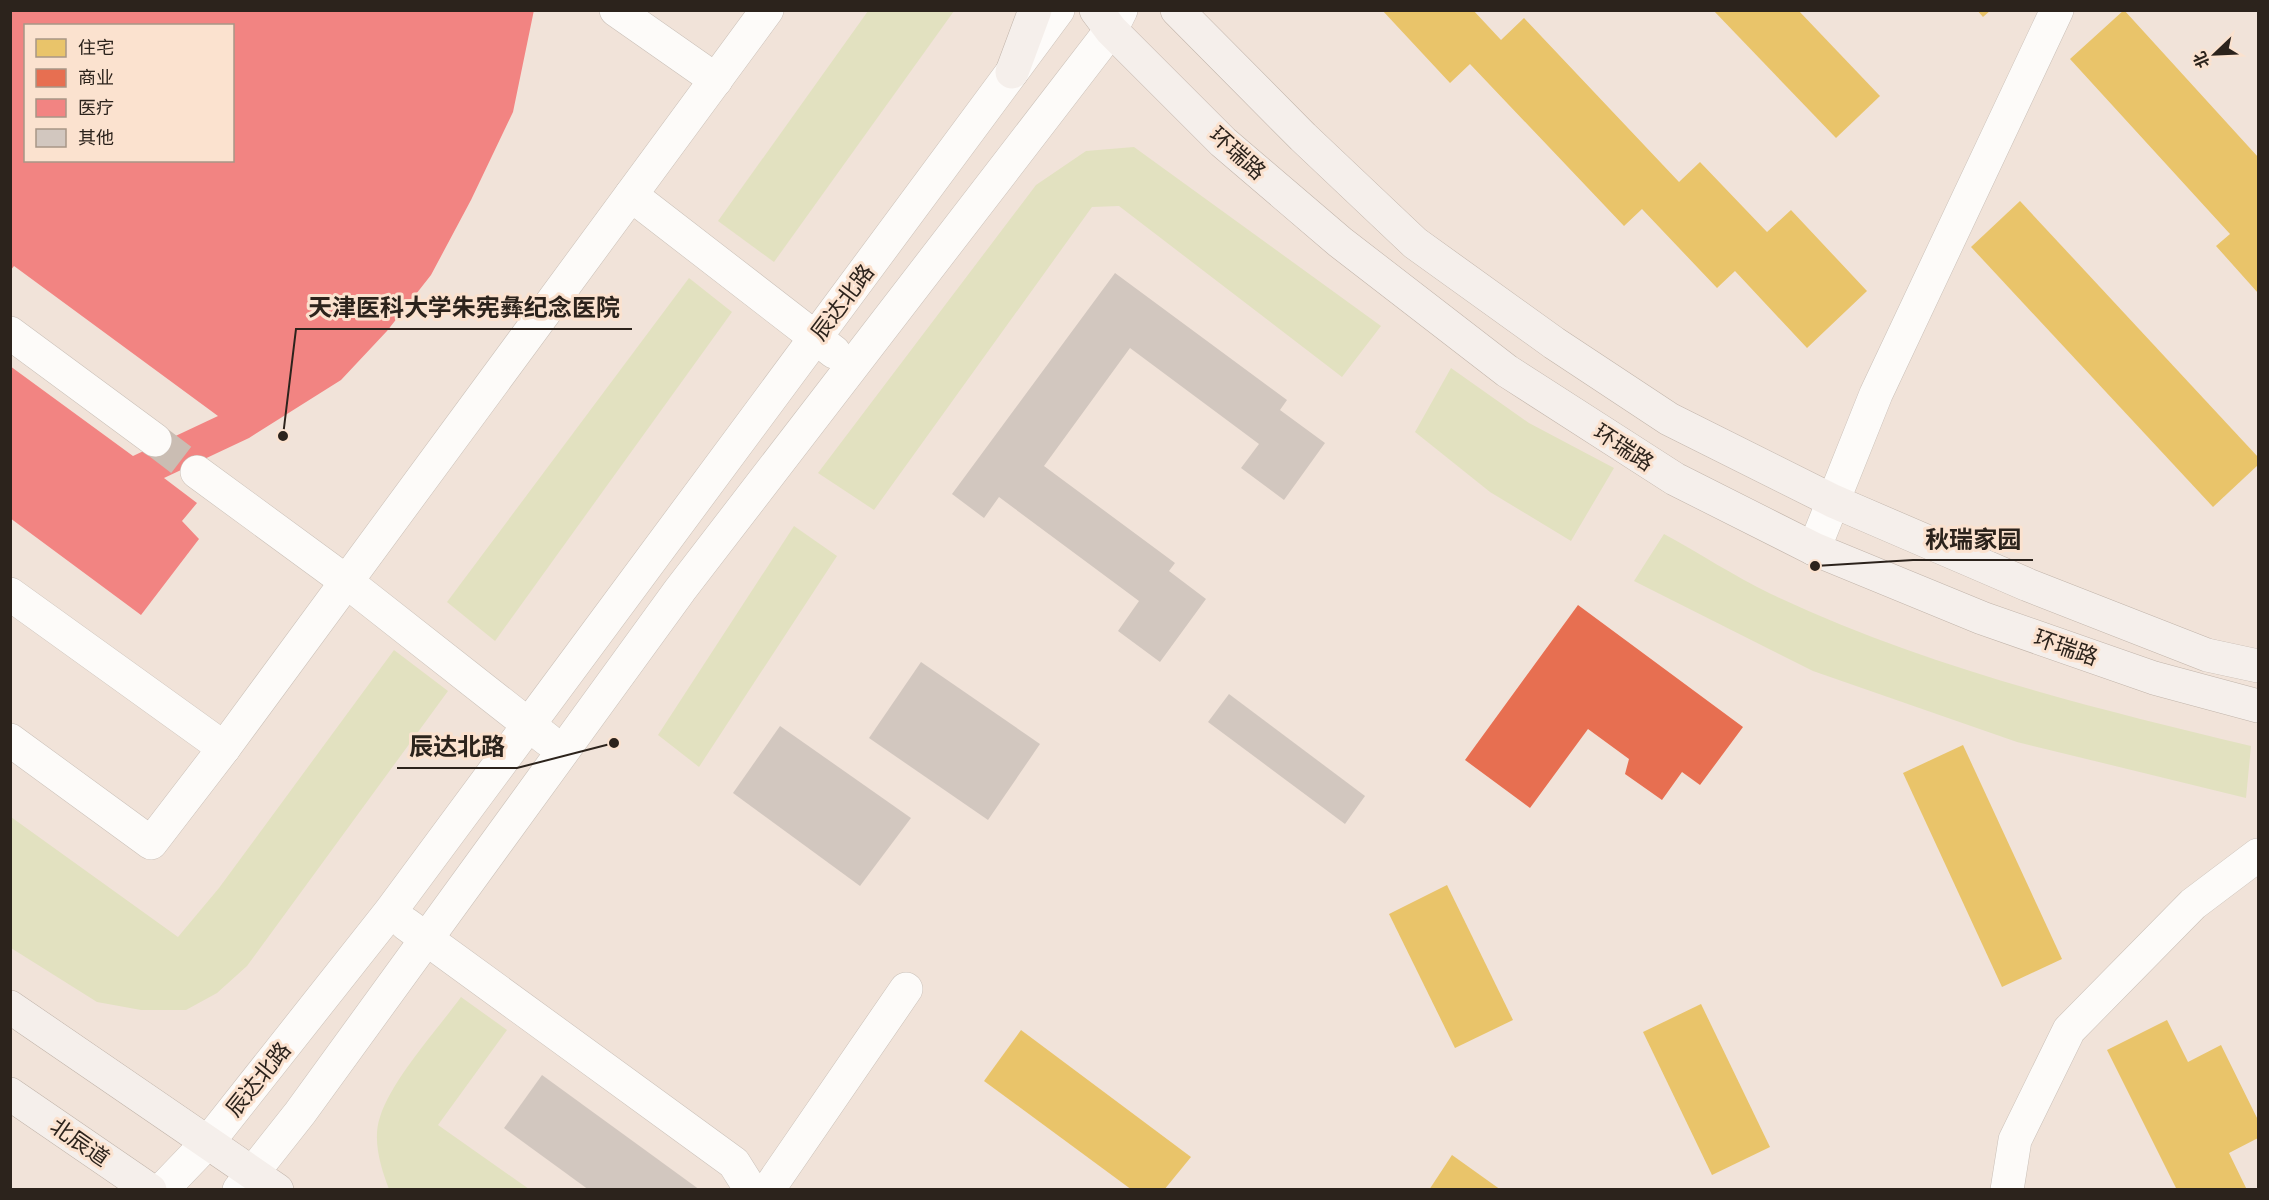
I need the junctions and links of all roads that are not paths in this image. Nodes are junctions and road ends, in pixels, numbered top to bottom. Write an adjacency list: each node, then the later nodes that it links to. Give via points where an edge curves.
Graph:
1 (616, 10): 9 (street)
2 (767, 10): 9 (street)
3 (1035, 10): 8 (main road)
4 (1058, 10): 8 (street, 辰达北路)
5 (1177, 10): 16 (main road, 环瑞路, via 1415,243 1554,343 1669,419)
6 (2056, 10): 16 (street, via 1876,394)
7 (1109, 17): 13 (street, 辰达北路); 17 (main road, 环瑞路, via 1223,142 1341,242 1507,371 1675,479)
8 (1012, 72): 12 (street, 辰达北路)
9 (716, 80): 10 (street)
10 (631, 195): 12 (street); 18 (street)
11 (10, 333): 14 (street)
12 (815, 339): 13 (street); 22 (street, 辰达北路)
13 (852, 366): 25 (street, 辰达北路)
14 (155, 440)
15 (197, 472): 18 (street)
16 (1833, 501): 17 (street); 20 (main road, 环瑞路, via 2028,585 2207,655)
17 (1814, 549): 21 (main road, 环瑞路, via 2025,633 2154,678)
18 (347, 582): 22 (street); 24 (street)
19 (10, 594): 24 (street)
20 (2259, 666)
21 (2259, 706)
22 (530, 726): 25 (street); 27 (street, 辰达北路)
23 (10, 740): 24 (street, via 152,843)
24 (224, 748)
25 (561, 750): 28 (street, 辰达北路)
26 (2259, 855): 38 (street, via 2193,904 2069,1030 2015,1140)
27 (390, 912): 28 (street); 32 (street, 辰达北路)
28 (424, 938): 33 (street, 辰达北路); 36 (street, via 734,1163)
29 (906, 989): 37 (street)
30 (10, 1006): 32 (main road)
31 (10, 1094): 34 (main road, 北辰道)
32 (208, 1141): 33 (main road); 35 (street, 辰达北路)
33 (257, 1184)
34 (150, 1190)
35 (162, 1190)
36 (751, 1190)
37 (768, 1190)
38 (2007, 1190)

